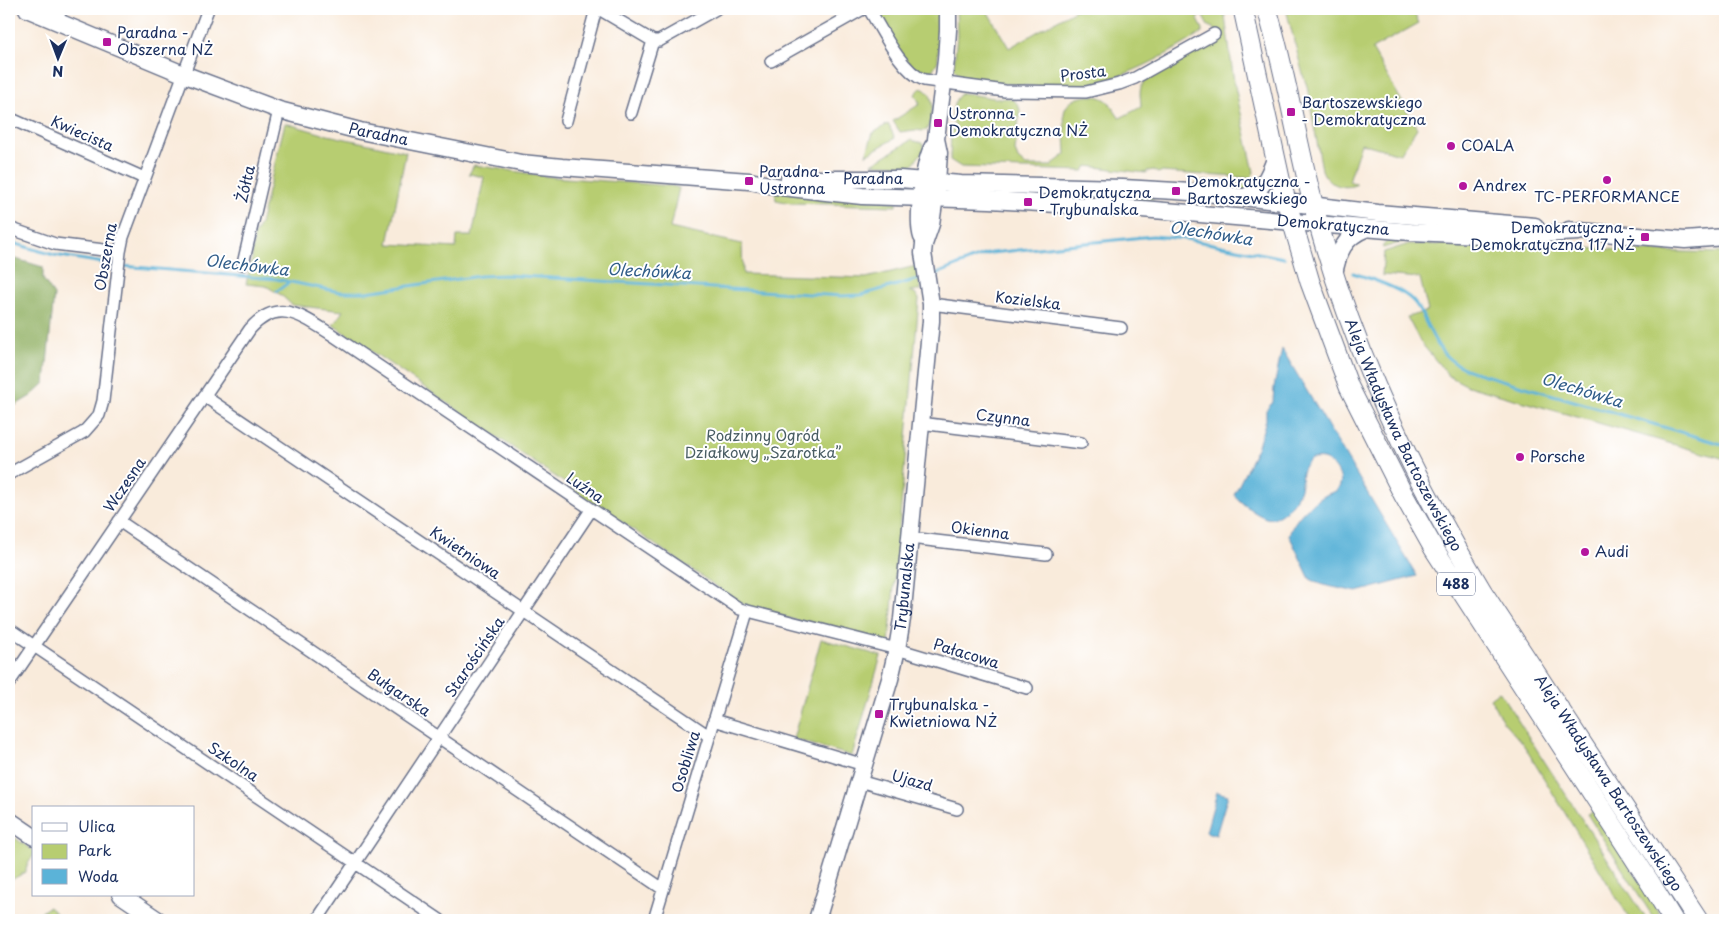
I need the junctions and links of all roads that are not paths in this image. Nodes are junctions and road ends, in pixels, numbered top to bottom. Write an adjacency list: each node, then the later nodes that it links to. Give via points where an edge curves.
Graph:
1 (27, 9): 10 (street, Paradna)
2 (208, 9): 14 (street, Obszerna)
3 (716, 9): 12 (street, via 663,39)
4 (863, 9): 13 (street)
5 (869, 9): 15 (street, Prosta, via 909,71 924,80)
6 (948, 9): 15 (street, Trybunalska)
7 (1243, 9): 20 (main road, Aleja Władysława Bartoszewskiego / 488)
8 (1267, 9): 25 (main road, Aleja Władysława Bartoszewskiego / 488)
9 (602, 10): 12 (street); 19 (street)
10 (59, 15): 14 (street, Paradna)
11 (1214, 34): 15 (street, Prosta, via 1135,78 1086,92 1005,91)
12 (651, 39): 17 (street)
13 (770, 60)
14 (184, 74): 16 (street, Paradna); 21 (street, Obszerna)
15 (943, 83): 22 (street, Trybunalska, via 936,139 939,153)
16 (279, 110): 22 (street, Paradna, via 343,128 521,163 749,181 897,179); 32 (street, Żółta)
17 (631, 113)
18 (9, 118): 21 (street, Kwiecista)
19 (566, 122)
20 (1275, 159): 23 (street, via 1264,183); 24 (main road, Aleja Władysława Bartoszewskiego / 488)
21 (144, 178): 31 (street, Obszerna)
22 (930, 190): 23 (street, Demokratyczna, via 1123,188); 26 (street, Demokratyczna); 34 (street, Trybunalska, via 921,233)
23 (1245, 197): 24 (street, Demokratyczna)
24 (1286, 203): 25 (street, Demokratyczna); 26 (main road, Aleja Władysława Bartoszewskiego / 488)
25 (1316, 215): 26 (street, Demokratyczna); 28 (street, Demokratyczna); 29 (street, Demokratyczna, via 1378,213 1554,227); 33 (main road, Aleja Władysława Bartoszewskiego / 488)
26 (1291, 221): 68 (main road, Aleja Władysława Bartoszewskiego / 488, via 1349,387 1434,549)
27 (9, 228): 31 (street, via 55,244)
28 (1365, 229): 29 (street, Demokratyczna, via 1503,236); 33 (street, via 1345,242)
29 (1579, 232): 30 (street, Demokratyczna, via 1685,240)
30 (1725, 237)
31 (119, 255): 40 (street, Obszerna, via 99,415 84,432)
32 (243, 264)
33 (1334, 274): 69 (main road, Aleja Władysława Bartoszewskiego / 488, via 1370,370 1411,462 1451,539)
34 (932, 304): 36 (street, Kozielska); 38 (street, Trybunalska)
35 (274, 312): 37 (street, Wczesna, via 250,329); 41 (street, Luźna, via 292,312 331,334)
36 (1121, 328)
37 (204, 396): 42 (street, Wczesna); 45 (street, Kwietniowa)
38 (920, 423): 39 (street, Czynna); 43 (street, Trybunalska)
39 (1081, 443)
40 (9, 474)
41 (592, 510): 45 (street, Starościńska); 46 (street, Luźna)
42 (119, 520): 48 (street, Wczesna); 54 (street, Bułgarska)
43 (910, 538): 44 (street, Okienna); 49 (street, Trybunalska)
44 (1046, 554)
45 (524, 611): 53 (street, Kwietniowa); 54 (street, Starościńska)
46 (747, 612): 49 (street, Luźna); 52 (street, Osobliwa)
47 (9, 629): 48 (street, Szkolna)
48 (34, 646): 50 (street, Wczesna); 60 (street, Szkolna)
49 (897, 649): 51 (street, Pałacowa); 55 (street, Trybunalska)
50 (9, 683)
51 (1027, 688)
52 (714, 720): 53 (street, Osobliwa); 55 (street)
53 (709, 736): 61 (street, Osobliwa)
54 (439, 738): 60 (street, Starościńska); 61 (street, Bułgarska)
55 (864, 764): 56 (street, Trybunalska)
56 (859, 781): 57 (street, Ujazd); 67 (street, Trybunalska)
57 (956, 809)
58 (9, 820): 59 (street)
59 (32, 836)
60 (355, 863): 64 (street, Starościńska); 65 (street, Szkolna)
61 (663, 889): 66 (street, Osobliwa)
62 (122, 896): 63 (street)
63 (158, 920)
64 (316, 920)
65 (440, 920)
66 (654, 920)
67 (819, 920)
68 (1673, 920)
69 (1698, 920)

